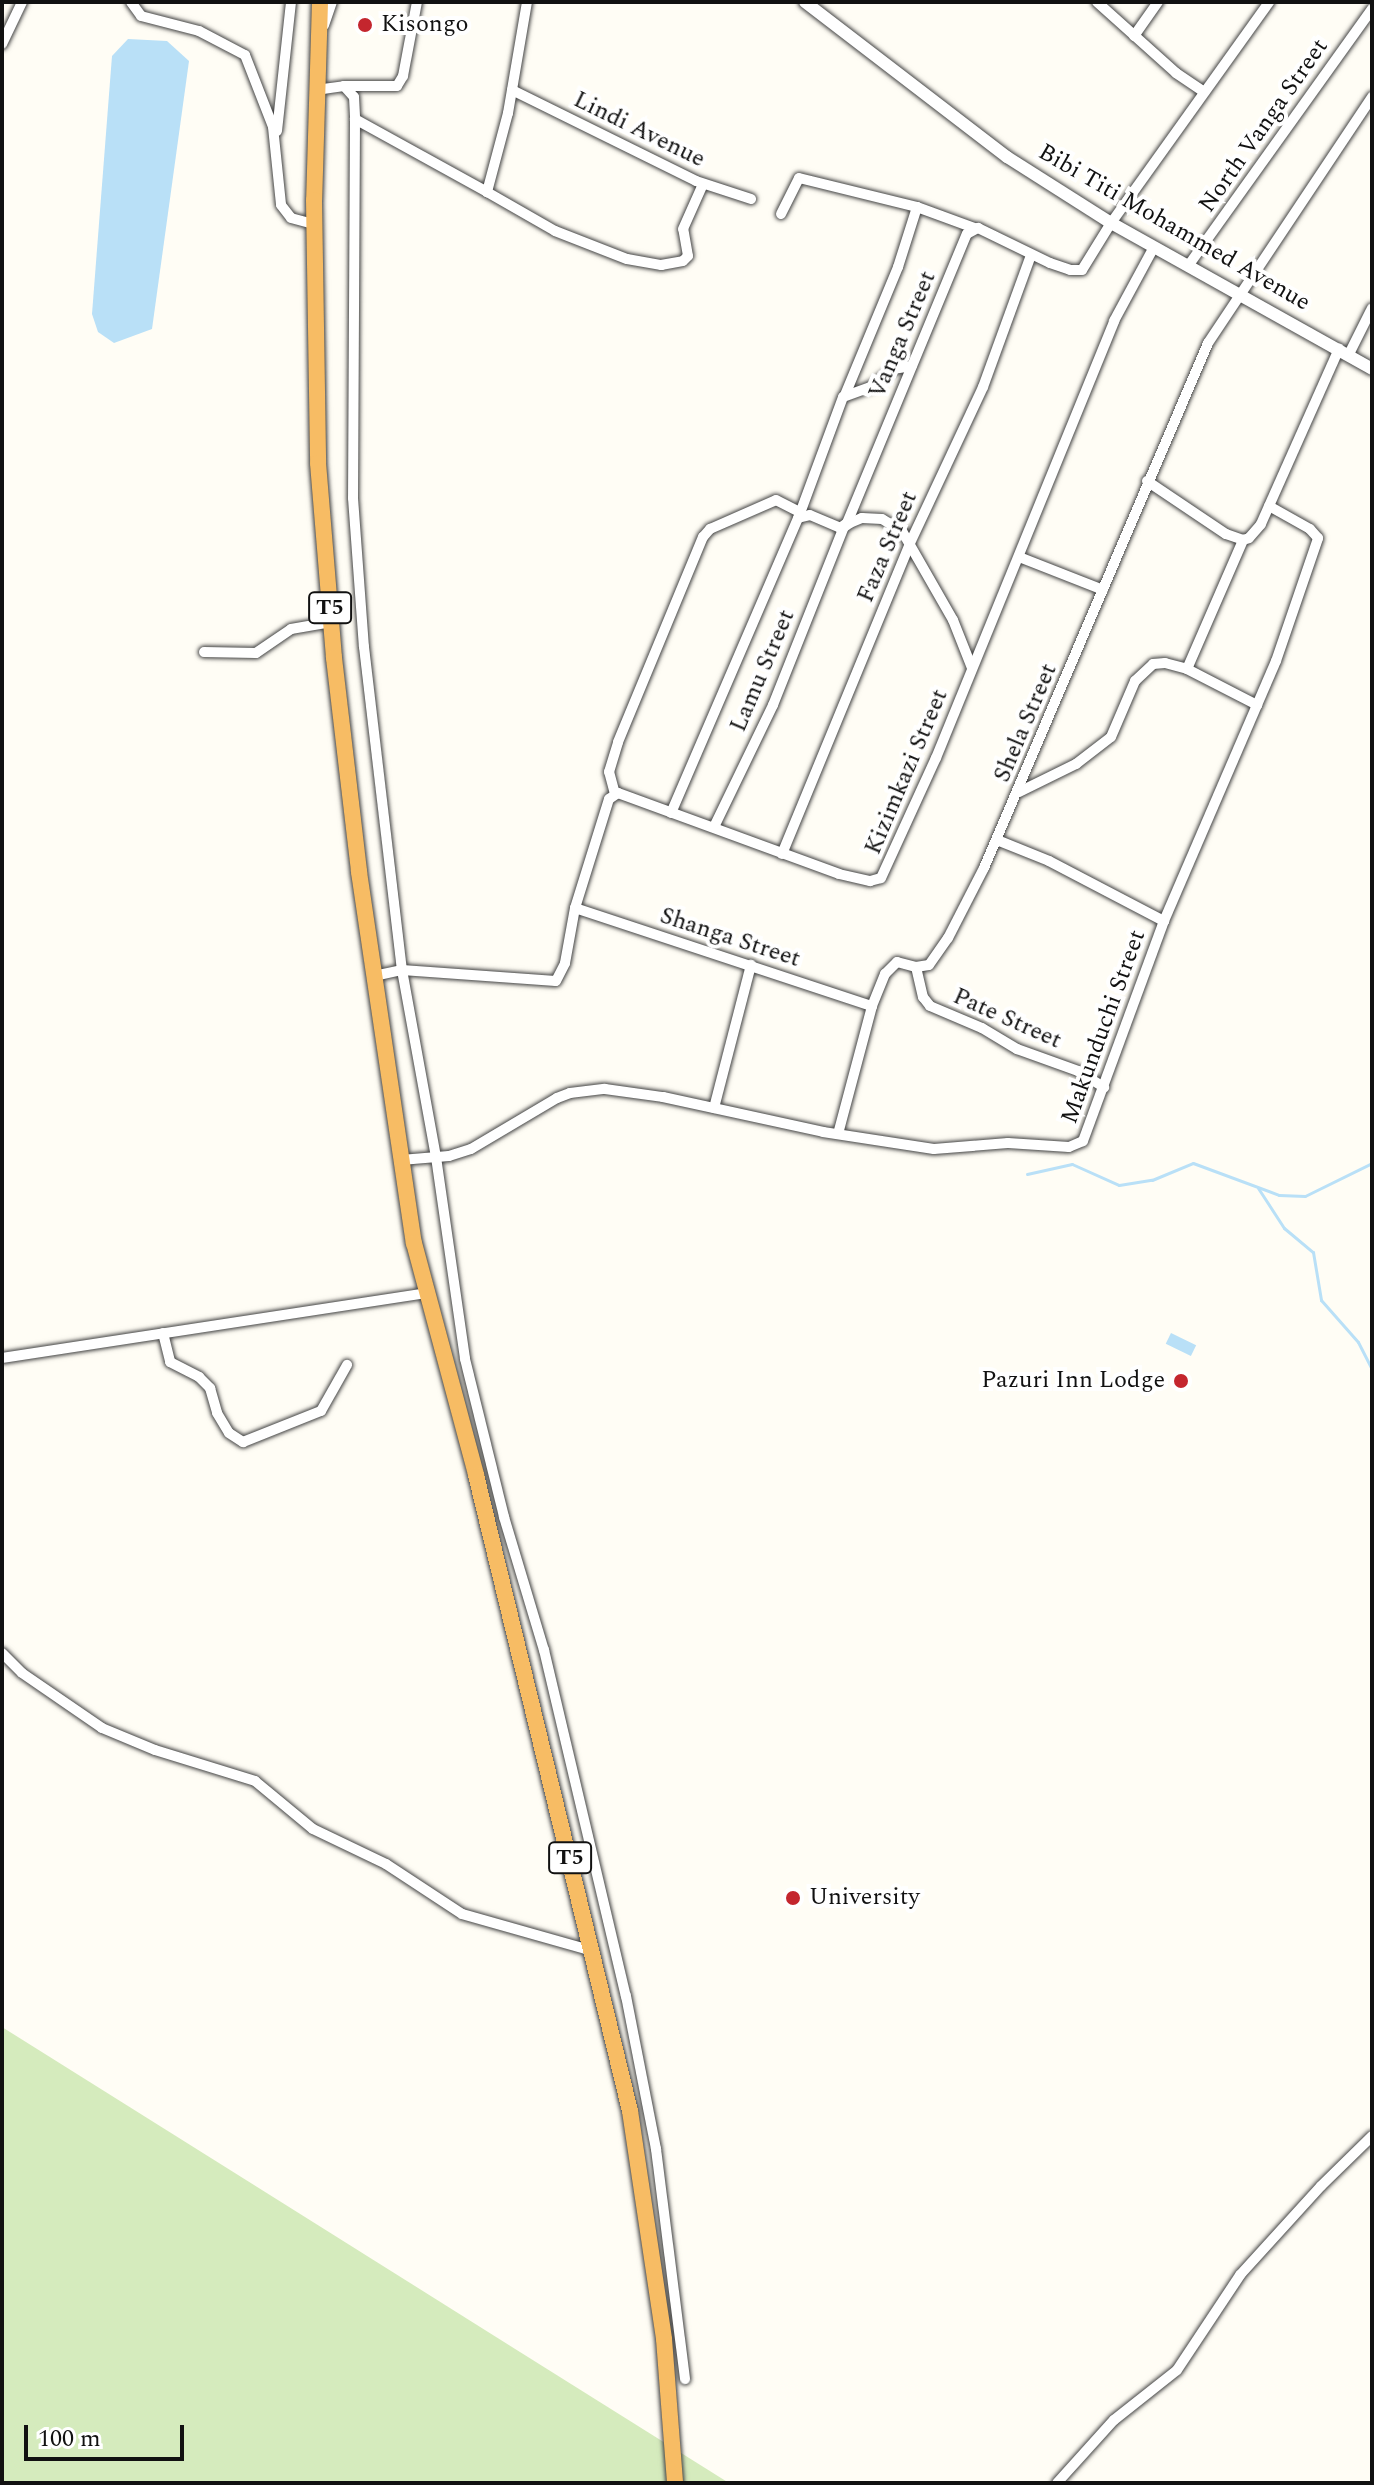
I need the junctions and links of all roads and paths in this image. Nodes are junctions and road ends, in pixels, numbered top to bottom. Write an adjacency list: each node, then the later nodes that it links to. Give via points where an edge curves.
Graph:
1 (22, 2): 14 (street)
2 (131, 2): 22 (street, via 141,16 199,31 245,55)
3 (291, 2): 22 (street)
4 (320, 2): 15 (highway, T5)
5 (332, 2): 15 (street)
6 (417, 2): 16 (street, via 401,81 393,87)
7 (527, 2): 18 (street)
8 (805, 2): 28 (street, Bibi Titi Mohammed Avenue, via 1007,157)
9 (1097, 2): 13 (street)
10 (1158, 2): 13 (street)
11 (1269, 2): 19 (street)
12 (1372, 9): 33 (street, North Vanga Street)
13 (1134, 36): 19 (street)
14 (2, 44)
15 (317, 45): 17 (highway, T5)
16 (344, 86): 17 (street); 21 (street, via 354,97)
17 (316, 90): 29 (highway, T5)
18 (512, 90): 23 (street, Lindi Avenue); 24 (street)
19 (1204, 92): 28 (street)
20 (1372, 97): 34 (street, Shela Street)
21 (355, 119): 24 (street); 63 (street, via 353,498 366,663)
22 (276, 142): 29 (street, via 285,212)
23 (703, 184): 24 (street, via 683,229 688,256 661,265 627,259 555,231); 25 (street, Lindi Avenue)
24 (487, 192)
25 (751, 199)
26 (917, 207): 27 (street, via 797,178); 30 (street); 39 (street)
27 (781, 214)
28 (1111, 223): 31 (street, Bibi Titi Mohammed Avenue); 32 (street, via 1082,270)
29 (314, 224): 48 (highway, T5, via 318,463)
30 (974, 228): 32 (street); 37 (street, Vanga Street)
31 (1154, 247): 33 (street, Bibi Titi Mohammed Avenue); 46 (street, Kizimkazi Street, via 1114,321)
32 (1031, 255): 45 (street, Faza Street, via 983,387)
33 (1188, 266): 34 (street, Bibi Titi Mohammed Avenue)
34 (1239, 293): 36 (street, Bibi Titi Mohammed Avenue); 40 (street, Shela Street, via 1208,343)
35 (1372, 308): 36 (street)
36 (1344, 351): 38 (street, Bibi Titi Mohammed Avenue); 41 (street)
37 (912, 366): 39 (street, via 893,369 871,387); 43 (street, Vanga Street)
38 (1372, 369)
39 (845, 395): 42 (street)
40 (1147, 481): 44 (street); 47 (street, Shela Street)
41 (1269, 506): 44 (street, via 1257,530); 52 (street, Makunduchi Street, via 1318,536)
42 (799, 515): 43 (street); 54 (street, via 776,500 703,537 618,742 609,772); 55 (street)
43 (844, 527): 45 (street, via 862,518 882,519); 56 (street, Lamu Street, via 773,705)
44 (1243, 540): 51 (street)
45 (910, 543): 50 (street, via 953,620); 58 (street, Faza Street)
46 (1019, 557): 47 (street); 50 (street, Kizimkazi Street)
47 (1103, 590): 53 (street, Shela Street)
48 (331, 622): 49 (street, via 291,629 256,653); 64 (highway, T5)
49 (204, 652)
50 (972, 668): 58 (street, Kizimkazi Street, via 881,878 855,878)
51 (1187, 669): 52 (street); 53 (street, via 1165,663 1142,672 1111,737 1065,771)
52 (1257, 705): 60 (street, Makunduchi Street)
53 (1019, 792): 57 (street, Shela Street)
54 (615, 794): 55 (street, Kizimkazi Street); 59 (street, via 609,799)
55 (671, 813): 56 (street, Kizimkazi Street)
56 (714, 827): 58 (street, Kizimkazi Street)
57 (997, 840): 60 (street); 62 (street, Shela Street, via 936,957 929,965)
58 (782, 854)
59 (575, 908): 61 (street, Shanga Street); 63 (street, via 565,963 553,982)
60 (1164, 921): 66 (street, Makunduchi Street)
61 (751, 965): 65 (street, Shanga Street); 67 (street)
62 (916, 967): 65 (street, Shela Street, via 893,963); 66 (street, Pate Street, via 930,1006)
63 (402, 970): 64 (street); 69 (street)
64 (374, 976): 70 (highway, T5)
65 (872, 1006): 68 (street, Shela Street)
66 (1104, 1087): 68 (street, Makunduchi Street, via 1089,1132 1069,1147 1008,1143 934,1149)
67 (714, 1108): 68 (street, Makunduchi Street); 69 (street, Makunduchi Street, via 605,1089 570,1093 471,1149)
68 (838, 1134)
69 (436, 1157): 70 (street, Makunduchi Street); 78 (street, via 465,1359 544,1650 626,1996 656,2149)
70 (401, 1160): 71 (highway, T5)
71 (426, 1293): 72 (street); 76 (highway, T5)
72 (163, 1333): 73 (street); 74 (street, via 170,1362 210,1388 229,1433 243,1442 321,1411)
73 (2, 1358)
74 (347, 1365)
75 (2, 1653): 76 (street, via 102,1728 255,1781 313,1829 386,1864 462,1914)
76 (593, 1951): 79 (highway, T5, via 630,2111 664,2339)
77 (1372, 2136): 80 (street, via 1240,2275 1177,2370 1114,2420)
78 (685, 2379)
79 (675, 2483)
80 (1057, 2483)

